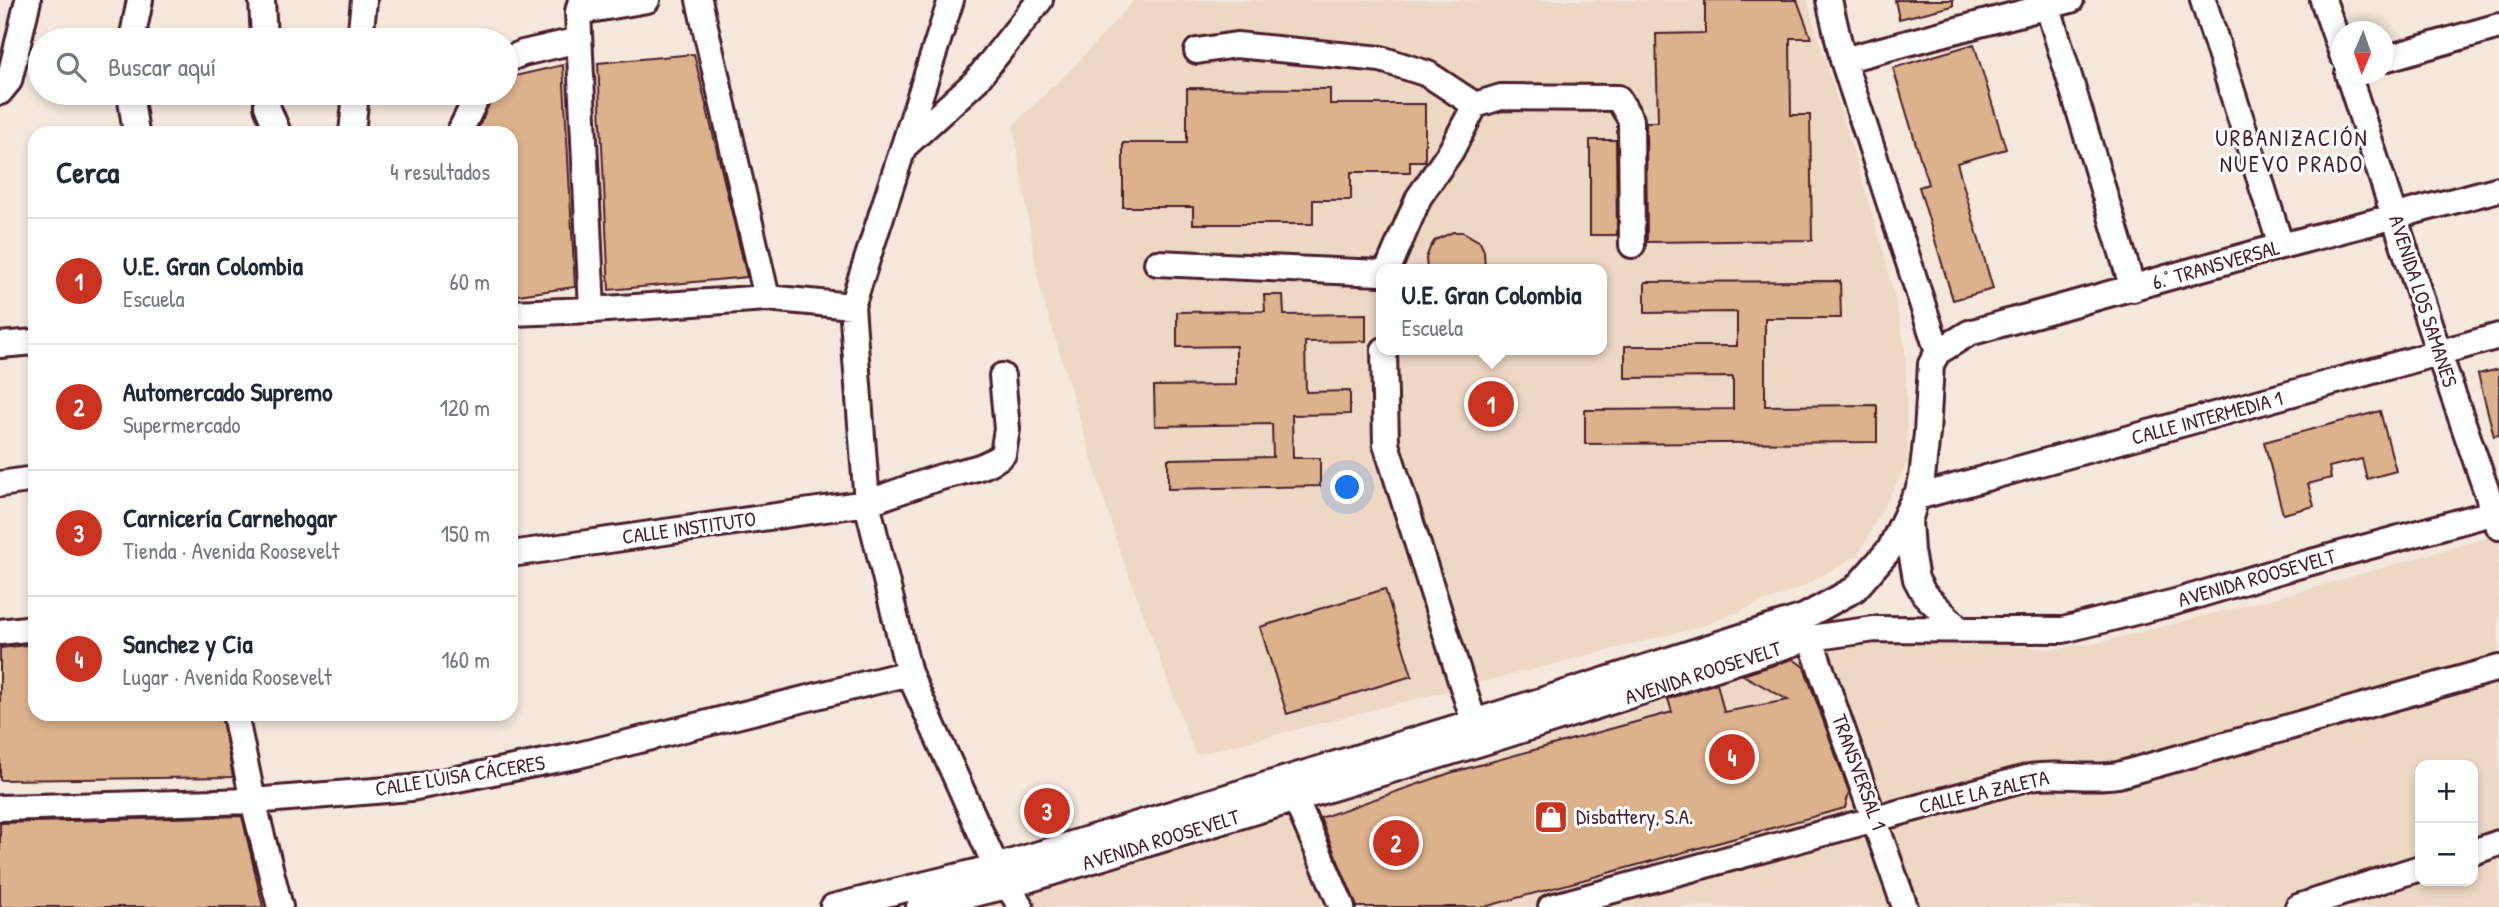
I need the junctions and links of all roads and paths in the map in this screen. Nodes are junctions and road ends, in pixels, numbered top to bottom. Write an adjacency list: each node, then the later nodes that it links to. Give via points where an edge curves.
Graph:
1 (28, 0): 25 (street, via 9,81)
2 (140, 0): 16 (street)
3 (262, 0): 17 (street)
4 (364, 0): 18 (street)
5 (647, 0): 13 (street)
6 (699, 0): 44 (street)
7 (951, 0): 35 (street)
8 (1040, 0): 35 (street, via 976,81)
9 (1829, 0): 23 (street)
10 (2203, 0): 39 (street)
11 (2323, 0): 14 (street)
12 (2059, 4): 23 (street); 43 (street)
13 (579, 6): 19 (street)
14 (2331, 23)
15 (2499, 26): 22 (street)
16 (134, 28)
17 (263, 28)
18 (361, 28)
19 (579, 40): 21 (street); 46 (street)
20 (1197, 51): 30 (street, via 1236,45 1381,59 1428,74)
21 (518, 56)
22 (2394, 56)
23 (1843, 60): 51 (street)
24 (2351, 84): 37 (street, AVENIDA LOS SAMANES)
25 (0, 92)
26 (132, 105): 31 (street)
27 (267, 105): 32 (street)
28 (355, 105): 33 (street)
29 (474, 105): 34 (street)
30 (1475, 105): 38 (street, via 1501,97 1618,98 1631,120); 41 (street, via 1419,197)
31 (135, 126)
32 (275, 126)
33 (353, 126)
34 (463, 126)
35 (906, 146): 45 (street)
36 (2499, 189): 37 (street, 6.° TRANSVERSAL)
37 (2396, 217): 39 (street, 6.° TRANSVERSAL); 52 (street, AVENIDA LOS SAMANES)
38 (1632, 245)
39 (2281, 246): 43 (street, 6.° TRANSVERSAL)
40 (1157, 263): 42 (street)
41 (1390, 264)
42 (1376, 273)
43 (2133, 289): 51 (street, 6.° TRANSVERSAL, via 1969,333)
44 (767, 298): 45 (street); 46 (street)
45 (852, 306): 58 (street)
46 (592, 310): 47 (street)
47 (518, 313)
48 (2499, 336): 52 (street, CALLE INTERMEDIA 1)
49 (28, 343): 50 (street)
50 (0, 345)
51 (1938, 352): 57 (street, via 1931,365 1922,478)
52 (2439, 354): 57 (street, CALLE INTERMEDIA 1); 59 (street, AVENIDA LOS SAMANES)
53 (1384, 355): 68 (street, via 1387,444)
54 (1002, 376): 58 (street, CALLE INSTITUTO, via 1007,429 1003,454 974,470)
55 (28, 479): 56 (street)
56 (0, 484)
57 (1914, 498): 61 (street, via 1909,521 1916,579 1924,594); 68 (street, AVENIDA ROOSEVELT, via 1890,549 1855,589 1830,604 1804,617)
58 (867, 503): 60 (street, CALLE INSTITUTO); 66 (street)
59 (2497, 517): 61 (street, AVENIDA ROOSEVELT, via 2281,570 2063,631)
60 (518, 553)
61 (1958, 628): 64 (street, AVENIDA ROOSEVELT, via 1875,629)
62 (28, 629): 63 (street)
63 (0, 632)
64 (1811, 638): 69 (street, AVENIDA ROOSEVELT, via 1484,742); 72 (street, TRANSVERSAL 1)
65 (2499, 668): 72 (street, CALLE LA ZALETA, via 2118,775 2030,777)
66 (909, 673): 70 (street, CALLE LUISA CÁCERES, via 575,756 438,783); 76 (street)
67 (236, 721): 70 (street)
68 (1474, 722): 69 (street, AVENIDA ROOSEVELT)
69 (1292, 790): 76 (street, AVENIDA ROOSEVELT); 81 (street)
70 (253, 801): 71 (street, CALLE LUISA CÁCERES); 77 (street)
71 (0, 808)
72 (1875, 818): 82 (street, CALLE LA ZALETA); 83 (street, TRANSVERSAL 1)
73 (2499, 843): 74 (street)
74 (2478, 850)
75 (2415, 870): 84 (street)
76 (1002, 877): 78 (street, AVENIDA ROOSEVELT); 79 (street, AVENIDA ROOSEVELT); 80 (street)
77 (280, 907)
78 (833, 907)
79 (919, 907)
80 (1021, 907)
81 (1342, 907)
82 (1551, 907)
83 (1905, 907)
84 (2298, 907)

